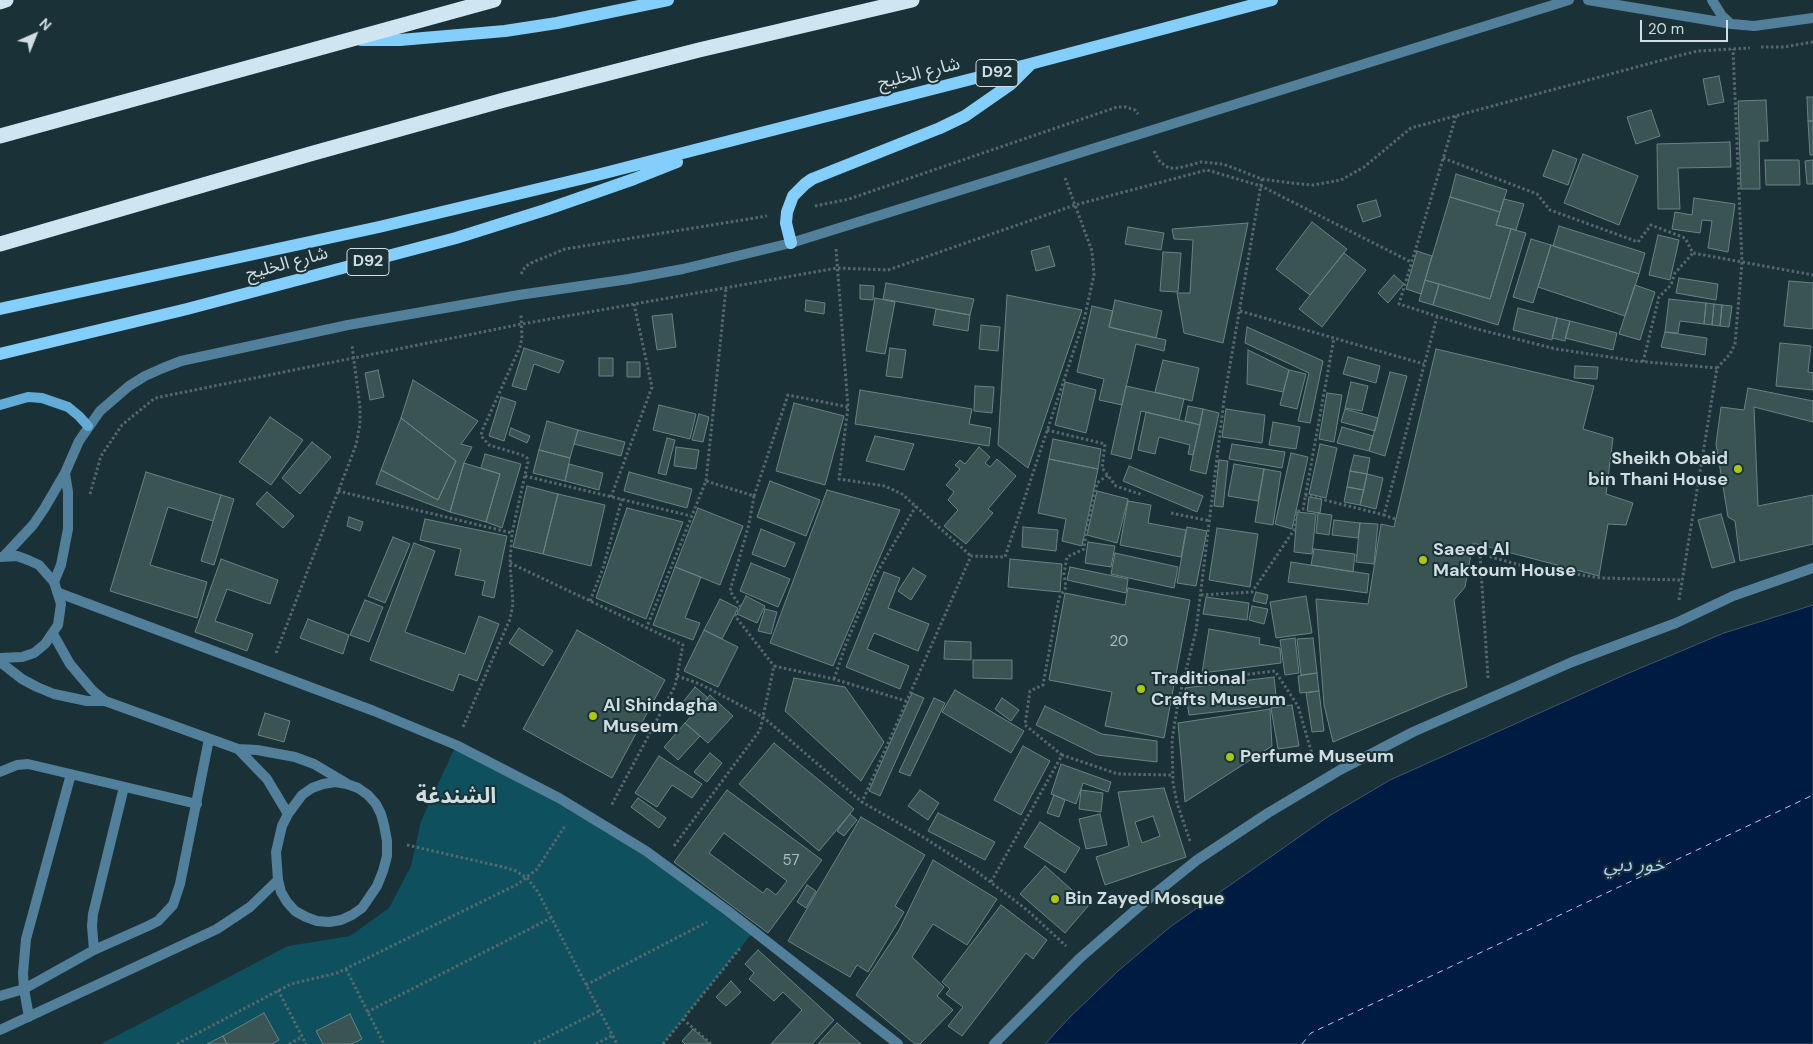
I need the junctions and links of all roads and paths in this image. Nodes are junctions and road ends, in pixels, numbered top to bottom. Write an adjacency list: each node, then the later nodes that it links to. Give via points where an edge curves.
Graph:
1 (6, 0): 9 (highway)
2 (494, 0): 12 (highway)
3 (668, 0): 12 (main road, via 505,31)
4 (912, 0): 28 (highway, via 504,100)
5 (1272, 0): 15 (main road, شارع الخليج / D92)
6 (1569, 0): 17 (street)
7 (1588, 0): 11 (street)
8 (1712, 0): 11 (street, via 1722,16)
9 (0, 2)
10 (1813, 18): 11 (street, via 1754,26)
11 (1732, 24)
12 (347, 41): 18 (highway)
13 (1813, 42): 14 (path)
14 (1733, 49): 16 (path, via 1698,51); 31 (path)
15 (1030, 64): 19 (main road, شارع الخليج / D92); 25 (main road, via 1010,84 965,116 812,179 793,196)
16 (1456, 116): 20 (path); 22 (path, via 1412,128 1364,167 1341,180 1313,185)
17 (1146, 133): 21 (street); 22 (path, via 1160,162 1169,168 1201,162 1223,164); 25 (path, via 1141,116 1135,110 1117,108 849,199)
18 (0, 136)
19 (721, 144): 37 (main road, شارع الخليج / D92, via 379,227); 43 (main road, شارع الخليج / D92, via 625,182 456,238 187,310)
20 (1443, 158): 29 (path, via 1537,194 1550,210 1638,242 1651,225 1685,238); 30 (path)
21 (1059, 160): 24 (path); 26 (street)
22 (1262, 179): 23 (path)
23 (1261, 186): 24 (path, via 1207,170); 30 (path); 38 (path)
24 (1075, 205): 32 (path, via 888,270); 51 (path, via 1092,251 1094,275 1084,320)
25 (787, 212): 27 (main road, via 787,233); 35 (path, via 565,249 525,267 519,279)
26 (834, 230): 27 (street); 32 (path)
27 (791, 243): 35 (street, via 647,276)
28 (0, 244)
29 (1693, 253): 31 (path); 45 (path, via 1659,297)
30 (1411, 262): 39 (path, via 1399,304)
31 (1742, 262): 33 (path); 47 (path, via 1735,344)
32 (838, 268): 34 (path); 49 (path)
33 (1813, 275)
34 (726, 288): 36 (path); 55 (path)
35 (519, 295): 40 (path); 41 (street)
36 (634, 304): 40 (path); 60 (path, via 652,387)
37 (0, 309)
38 (1240, 311): 42 (path); 68 (path, via 1224,400)
39 (1437, 317): 45 (path, via 1556,349); 46 (path)
40 (522, 324): 44 (path); 54 (path, via 522,338 516,357 481,436 489,445 526,458)
41 (348, 325): 44 (path); 50 (street, via 181,361 129,386)
42 (1334, 338): 46 (path); 57 (path)
43 (2, 355)
44 (354, 358): 56 (path, via 360,424 356,445); 62 (path, via 155,398 122,425 101,456)
45 (1643, 362): 47 (path)
46 (1424, 364): 65 (path)
47 (1717, 368): 76 (path)
48 (0, 405): 50 (street, via 28,397 42,398 68,407)
49 (848, 407): 59 (path, via 788,395); 63 (path, via 839,479 885,486)
50 (88, 426): 52 (street)
51 (1047, 430): 53 (path, via 1105,444 1102,468); 73 (path, via 1005,557)
52 (65, 473): 72 (street, via 33,525); 77 (street, via 68,529)
53 (1108, 475): 58 (path, via 1116,486); 97 (path, via 1097,483 1084,549 1068,557 1064,574 1066,587 1059,598 1043,685 1030,692 1025,725)
54 (525, 476): 60 (path); 69 (path)
55 (706, 481): 59 (path); 66 (path)
56 (338, 491): 69 (path); 86 (path)
57 (1305, 494): 65 (path); 79 (path, via 1294,530 1252,592)
58 (1143, 495)
59 (754, 496): 85 (path, via 750,524 730,591 740,606 735,616)
60 (611, 497): 61 (path)
61 (622, 499): 66 (path); 80 (path)
62 (88, 501)
63 (916, 506): 73 (path); 88 (path, via 875,576)
64 (1171, 513): 68 (path)
65 (1384, 515): 67 (path)
66 (691, 516): 82 (path)
67 (1395, 519)
68 (1210, 521): 79 (path)
69 (512, 533): 74 (path)
70 (1473, 543): 71 (path)
71 (1480, 554): 76 (path, via 1520,565 1601,578); 90 (path)
72 (3, 556): 77 (street, via 28,560)
73 (971, 556): 92 (path)
74 (510, 563): 80 (path); 95 (path, via 513,604 510,618)
75 (1813, 568): 81 (street, via 1732,596)
76 (1682, 580): 81 (path)
77 (54, 582): 78 (street)
78 (59, 593): 83 (street, via 60,615); 86 (street)
79 (1201, 595): 89 (path)
80 (590, 602): 82 (path)
81 (1676, 623): 90 (street, via 1572,662)
82 (646, 629): 87 (path, via 682,645)
83 (53, 634): 84 (street, via 34,653); 91 (street, via 70,664)
84 (0, 660): 91 (street, via 37,687 70,698)
85 (774, 666): 88 (path); 93 (path)
86 (268, 672): 95 (street)
87 (677, 676): 93 (path, via 700,684); 108 (path, via 675,686)
88 (834, 679): 92 (path)
89 (1183, 682): 100 (path, via 1172,740); 101 (path, via 1274,671 1298,706)
90 (1490, 699): 101 (street, via 1413,732)
91 (104, 701): 94 (street)
92 (906, 701): 104 (path)
93 (763, 717): 104 (path); 111 (path, via 760,730)
94 (209, 739): 96 (street); 105 (street)
95 (456, 745): 106 (street)
96 (238, 750): 102 (street, via 295,757 314,764); 107 (street, via 267,779)
97 (1062, 755): 100 (path, via 1118,774); 114 (path)
98 (0, 772): 99 (street, via 28,764)
99 (70, 774): 103 (street); 122 (street, via 26,939)
100 (1172, 775): 110 (path, via 1177,803)
101 (1320, 782): 110 (street)
102 (347, 784): 107 (street, via 335,782 312,788 302,795); 109 (street, via 368,795 376,804 382,814)
103 (124, 787): 105 (street); 118 (street, via 93,914)
104 (862, 802): 114 (path)
105 (196, 804): 118 (street, via 179,890 173,905 153,923)
106 (575, 808): 108 (street); 112 (path, via 544,858)
107 (288, 814): 113 (street, via 278,839)
108 (602, 824): 111 (street)
109 (387, 841): 112 (path, via 504,867); 113 (street, via 387,856 377,886 362,908 341,920 317,921 295,911 284,897)
110 (1197, 860): 119 (street)
111 (661, 862): 115 (street)
112 (527, 878): 116 (path); 120 (path)
113 (278, 880): 127 (street, via 250,907 217,929)
114 (991, 882): 119 (path)
115 (728, 911): 117 (street); 121 (path)
116 (551, 918): 121 (path); 126 (path)
117 (754, 931): 128 (path); 141 (street)
118 (94, 950): 122 (street)
119 (1080, 958): 142 (street)
120 (346, 969): 123 (path); 126 (path)
121 (586, 985): 125 (path)
122 (24, 989): 124 (street); 127 (street)
123 (278, 990): 131 (path); 132 (path)
124 (0, 996)
125 (600, 1011): 130 (path); 136 (path)
126 (367, 1012): 135 (path)
127 (29, 1017): 129 (street)
128 (684, 1019): 139 (path); 140 (path)
129 (0, 1030)
130 (613, 1036): 137 (path); 138 (path)
131 (302, 1037): 133 (path); 134 (path)
132 (177, 1044)
133 (289, 1044)
134 (306, 1044)
135 (384, 1044)
136 (534, 1044)
137 (596, 1044)
138 (617, 1044)
139 (663, 1044)
140 (712, 1044)
141 (898, 1044)
142 (994, 1044)

